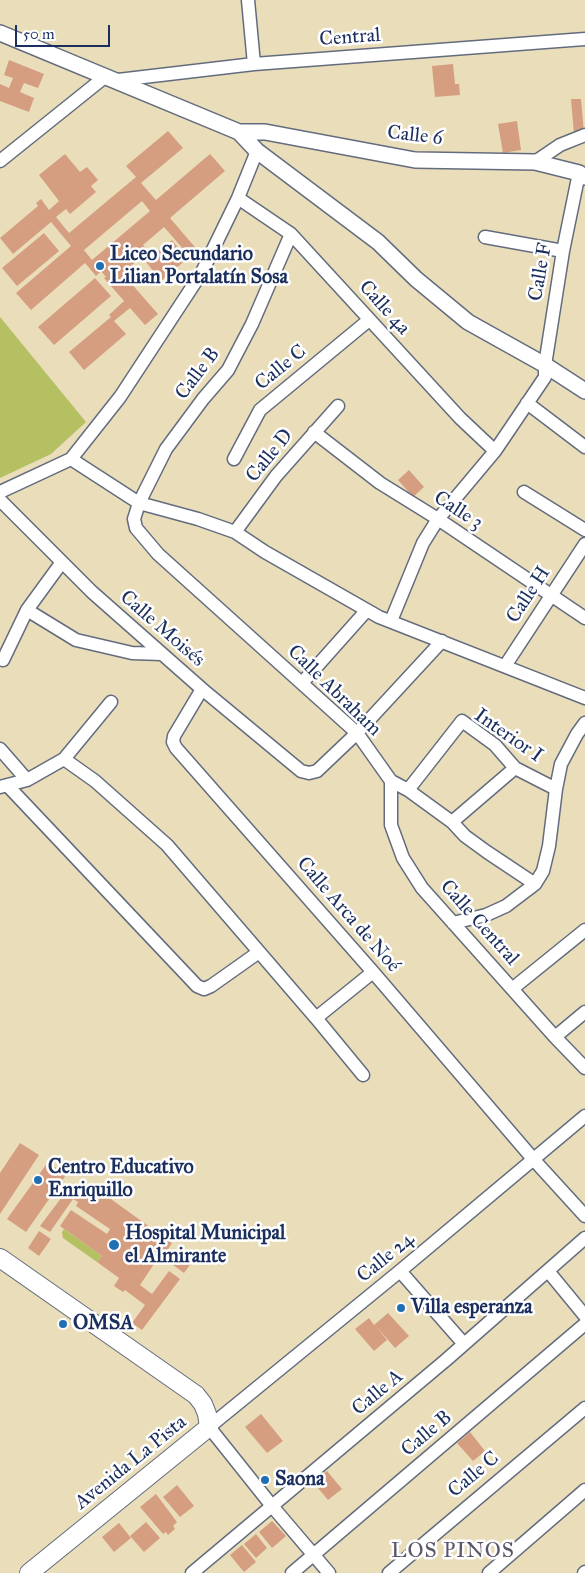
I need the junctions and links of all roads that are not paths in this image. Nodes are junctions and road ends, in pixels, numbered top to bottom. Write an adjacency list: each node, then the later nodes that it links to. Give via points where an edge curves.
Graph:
1 (248, 0): 4 (street)
2 (0, 32): 5 (street)
3 (585, 39): 4 (street, Central)
4 (254, 64): 5 (street, Central)
5 (112, 78): 6 (street); 9 (street)
6 (239, 132): 8 (street); 10 (street, Calle 6, via 265,132 415,160)
7 (585, 135): 10 (street, via 560,145)
8 (257, 151): 12 (street); 17 (street, via 378,242 468,322)
9 (0, 161)
10 (535, 162): 11 (street, Calle 6)
11 (582, 175): 15 (street, Calle F)
12 (238, 198): 13 (street, Calle 4a); 24 (street, via 202,272 120,397)
13 (291, 234): 16 (street, Calle 4a); 29 (street, Calle B, via 228,370 166,449)
14 (485, 237): 15 (street)
15 (563, 252): 17 (street, Calle F)
16 (369, 320): 23 (street, Calle 4a); 25 (street, Calle C, via 260,410)
17 (545, 371): 18 (street); 19 (street)
18 (585, 391)
19 (528, 403): 22 (street); 23 (street)
20 (338, 406): 21 (street, Calle D)
21 (314, 432): 30 (street, Calle 3, via 380,483); 32 (street, Calle D, via 276,476)
22 (585, 447)
23 (495, 451): 30 (street)
24 (71, 459): 26 (street); 29 (street)
25 (234, 459)
26 (0, 492)
27 (524, 492): 31 (street)
28 (0, 500): 34 (street, Calle Moisés)
29 (139, 504): 32 (street); 44 (street, Calle Abraham, via 134,519 145,541)
30 (438, 520): 35 (street, Calle 3); 39 (street, via 423,543)
31 (585, 530)
32 (235, 532): 37 (street)
33 (585, 544): 35 (street, Calle H)
34 (62, 562): 36 (street); 41 (street, Calle Moisés)
35 (551, 595): 38 (street, Calle 3); 43 (street, Calle H)
36 (27, 610): 41 (street, via 76,640 132,653); 42 (street)
37 (367, 610): 39 (street); 44 (street)
38 (585, 618)
39 (390, 621): 40 (street)
40 (442, 641): 43 (street); 49 (street)
41 (162, 654): 45 (street, Calle Moisés)
42 (3, 660)
43 (505, 666): 46 (street)
44 (302, 683): 49 (street, Calle Abraham)
45 (202, 689): 49 (street, Calle Moisés, via 301,771 317,771); 63 (street, Calle Arca de Noé, via 174,736 176,748)
46 (585, 698)
47 (110, 702): 51 (street)
48 (585, 723): 56 (street, via 561,764)
49 (357, 733): 54 (street, Calle Abraham)
50 (0, 749): 53 (street)
51 (64, 759): 53 (street); 62 (street, via 95,780 167,845)
52 (515, 768): 56 (street, Interior I); 57 (street, Interior I, via 495,745 462,721); 58 (street)
53 (27, 780): 55 (street)
54 (392, 780): 57 (street, Calle Abraham); 60 (street, Calle Central, via 391,825 403,858 422,888)
55 (4, 786): 62 (street, via 197,986 204,989 211,986)
56 (556, 789): 59 (street, via 547,854 543,871)
57 (408, 790): 58 (street, Calle Abraham)
58 (452, 822): 59 (street, Calle Abraham, via 465,836)
59 (535, 884): 60 (street, via 506,906)
60 (453, 923): 64 (street, Calle Central)
61 (585, 930): 64 (street)
62 (258, 952): 66 (street)
63 (373, 972): 66 (street); 71 (street, Calle Arca de Noé)
64 (512, 989): 67 (street, Calle Central)
65 (585, 1012): 67 (street)
66 (316, 1018): 69 (street)
67 (554, 1037): 68 (street, Calle Central)
68 (585, 1068)
69 (363, 1075)
70 (585, 1116): 71 (street, Calle 24)
71 (534, 1160): 72 (street, Calle Arca de Noé); 75 (street, Calle 24)
72 (585, 1216)
73 (585, 1238): 76 (street, Calle A)
74 (0, 1258): 81 (main road, Avenida La Pista, via 196,1395 205,1409)
75 (400, 1271): 79 (street); 81 (street, Calle 24)
76 (548, 1271): 77 (street); 79 (street, Calle A)
77 (585, 1316)
78 (585, 1324): 84 (street, Calle B)
79 (464, 1344): 83 (street, Calle A)
80 (585, 1408): 89 (street, Calle C)
81 (209, 1427): 83 (street); 85 (main road, Avenida La Pista)
82 (585, 1490): 90 (street)
83 (272, 1506): 84 (street); 86 (street, Calle A)
84 (313, 1555): 87 (street, Calle B); 88 (street)
85 (29, 1573)
86 (192, 1573)
87 (292, 1573)
88 (329, 1573)
89 (389, 1573)
90 (489, 1573)

